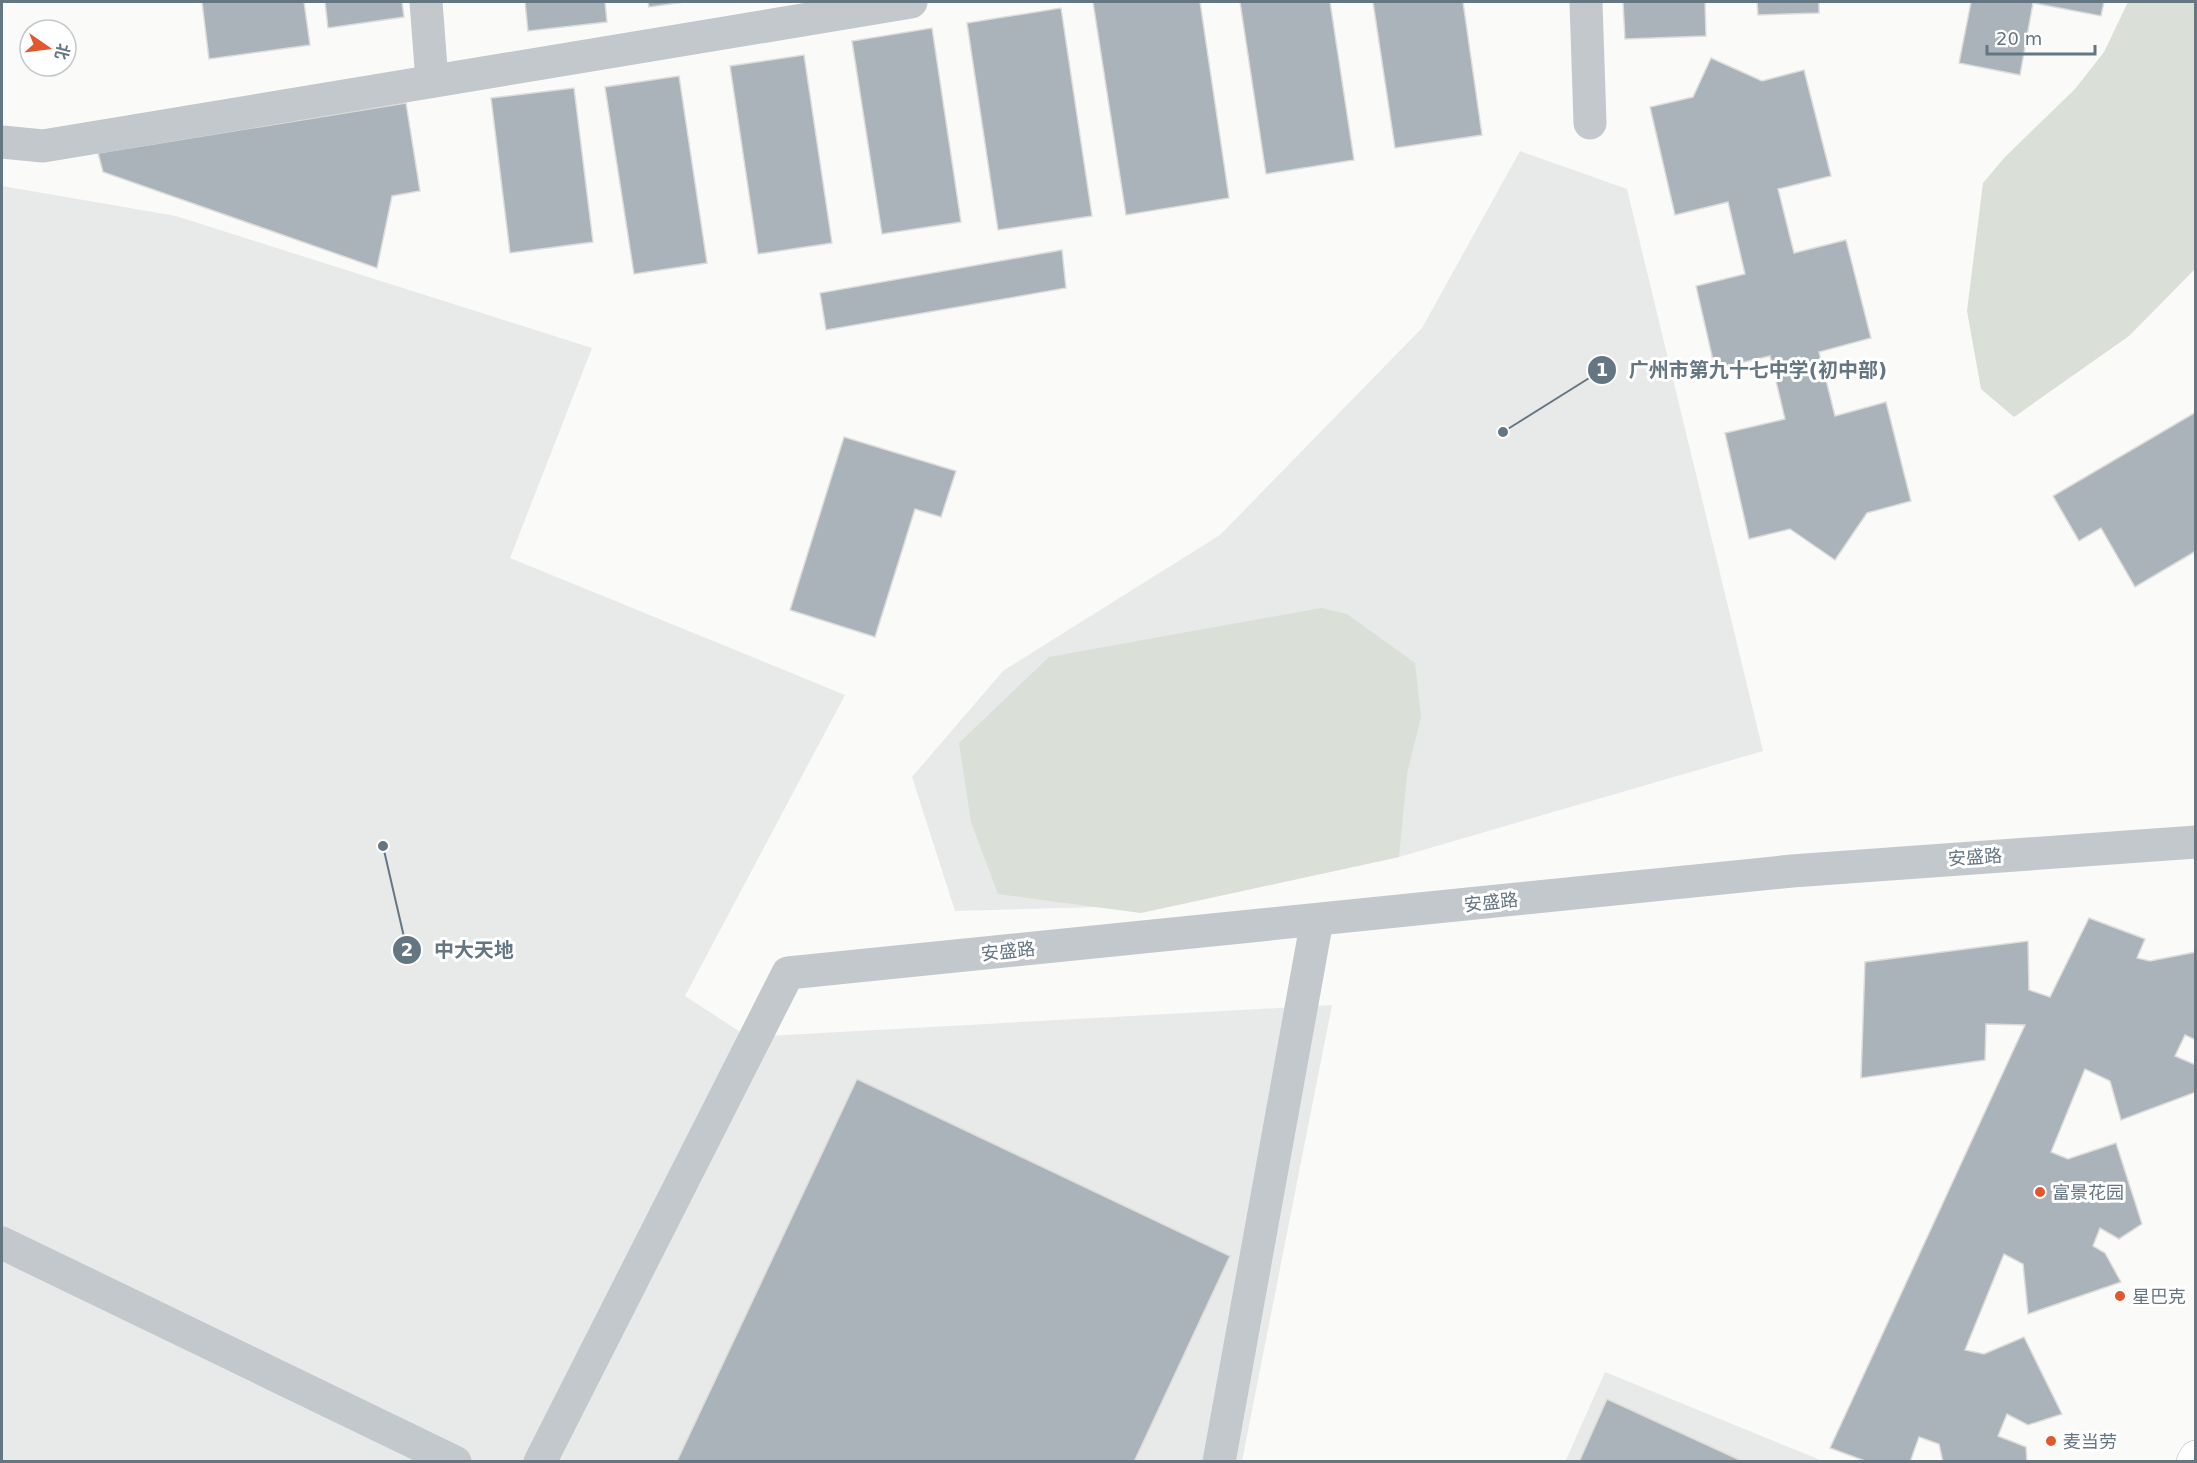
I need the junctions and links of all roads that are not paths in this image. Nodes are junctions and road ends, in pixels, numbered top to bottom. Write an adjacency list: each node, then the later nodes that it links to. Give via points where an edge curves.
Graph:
1 (426, 2): 4 (street)
2 (911, 2): 4 (street)
3 (1586, 2): 5 (street)
4 (432, 81): 6 (street, via 43,146)
5 (1590, 123)
6 (2, 142)
7 (2196, 842): 8 (street, 安盛路, via 1792,871)
8 (1317, 920): 12 (street, 安盛路, via 788,973); 13 (street)
9 (2, 1243): 11 (street)
10 (2196, 1457): 14 (main road)
11 (456, 1461)
12 (540, 1461)
13 (1219, 1461)
14 (2193, 1461)

